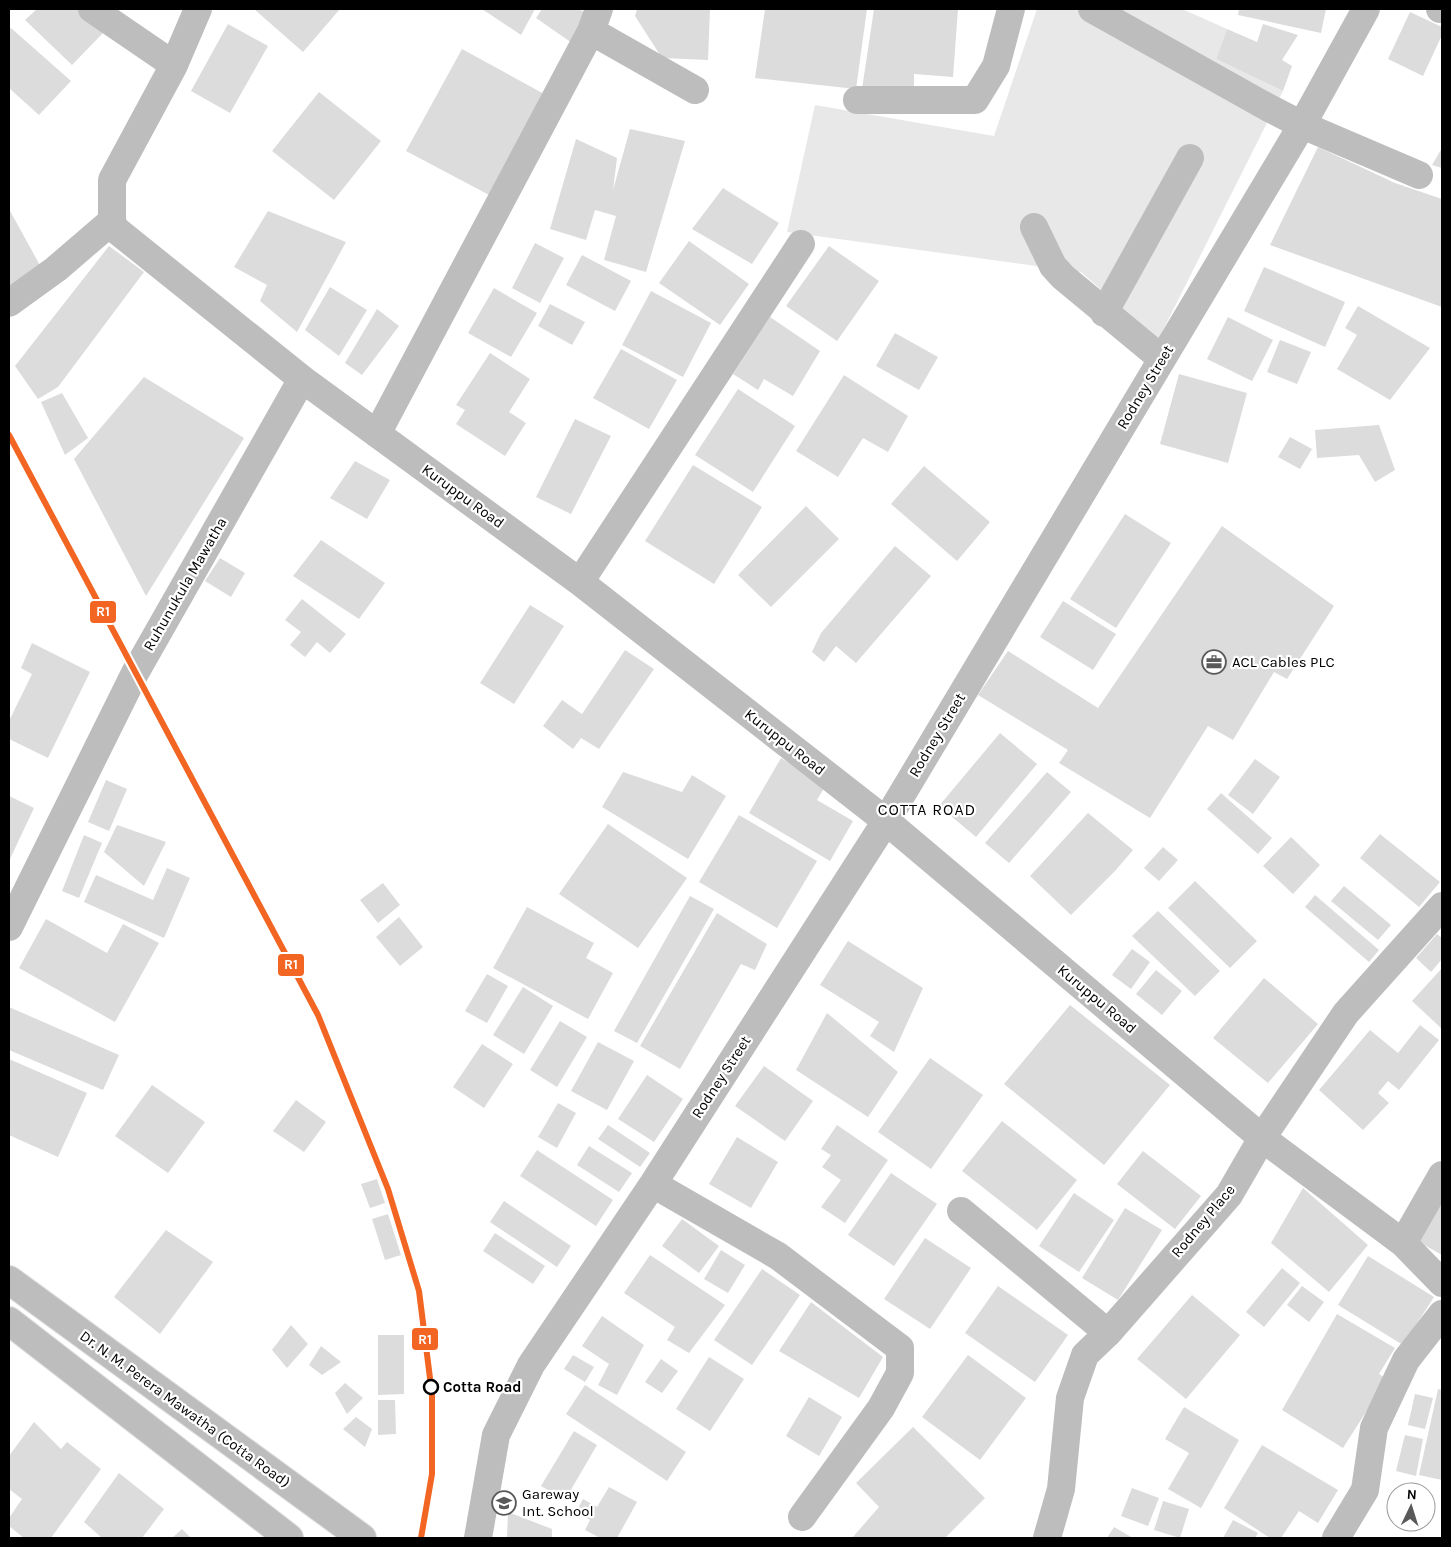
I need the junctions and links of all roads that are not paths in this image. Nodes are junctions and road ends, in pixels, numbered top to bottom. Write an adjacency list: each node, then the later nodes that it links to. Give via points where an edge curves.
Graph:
1 (92, 9): 7 (street)
2 (198, 9): 7 (street)
3 (1011, 9): 9 (street, via 996,66 975,100)
4 (1092, 9): 10 (street)
5 (1366, 9): 10 (street, Rodney Street)
6 (595, 20): 8 (street); 20 (street)
7 (174, 65): 13 (street, via 112,180)
8 (695, 90)
9 (857, 100)
10 (1302, 125): 12 (street); 18 (street, Rodney Street)
11 (1190, 158): 17 (street)
12 (1419, 175)
13 (112, 221): 16 (street, via 56,269); 19 (street, Kuruppu Road, via 115,229)
14 (1034, 227): 17 (street, via 1053,266)
15 (801, 244): 21 (street)
16 (9, 303)
17 (1104, 313): 18 (street)
18 (1162, 360): 22 (street, Rodney Street)
19 (302, 379): 20 (street, Kuruppu Road); 24 (street, Ruhunukula Mawatha, via 135,673)
20 (377, 434): 21 (street, Kuruppu Road)
21 (580, 582): 22 (street, Kuruppu Road)
22 (886, 821): 25 (street, Kuruppu Road); 27 (street, Rodney Street)
23 (1442, 906): 25 (street, Rodney Place, via 1346,1013)
24 (12, 909)
25 (1262, 1138): 29 (street, Kuruppu Road); 34 (street, Rodney Place, via 1229,1195)
26 (1442, 1175): 29 (street)
27 (653, 1184): 35 (street, via 778,1256 900,1348 900,1373 881,1408); 38 (street, Rodney Street, via 531,1364 496,1435)
28 (960, 1211): 34 (street)
29 (1403, 1243): 31 (street, Kuruppu Road)
30 (9, 1280): 37 (street, Dr. N. M. Perera Mawatha (Cotta Road))
31 (1442, 1283)
32 (1442, 1314): 40 (street, via 1406,1360 1374,1428 1365,1490)
33 (9, 1321): 36 (street)
34 (1108, 1333): 39 (street, Rodney Place, via 1085,1356 1070,1398 1061,1489)
35 (802, 1517)
36 (289, 1538)
37 (362, 1538)
38 (478, 1538)
39 (1047, 1538)
40 (1336, 1538)

